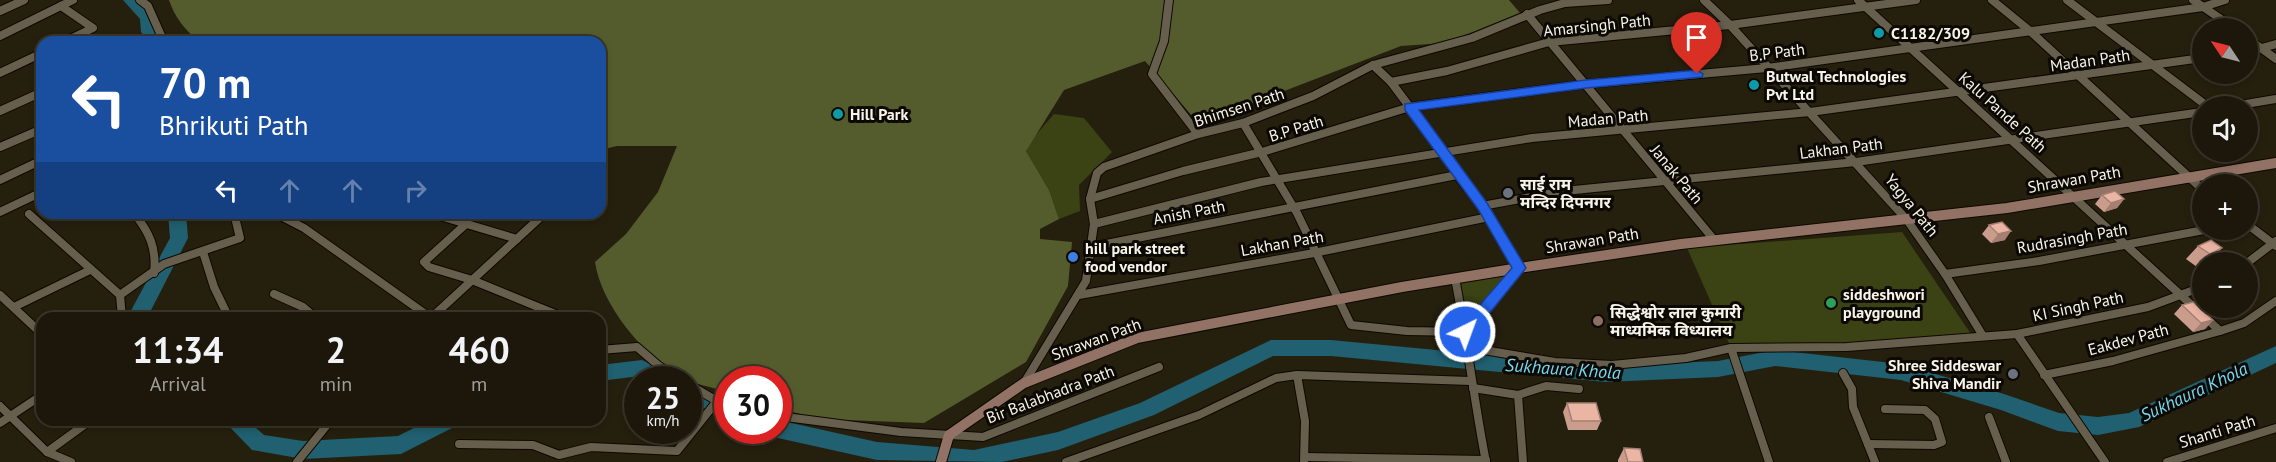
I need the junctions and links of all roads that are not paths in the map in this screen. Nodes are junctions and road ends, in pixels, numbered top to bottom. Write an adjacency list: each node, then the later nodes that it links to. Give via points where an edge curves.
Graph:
1 (24, 0): 16 (street)
2 (73, 0): 13 (street)
3 (140, 0): 24 (street, via 148,6)
4 (1169, 0): 54 (street, via 1164,41 1152,74)
5 (1608, 0): 17 (street, Bhimsen Path, via 1565,3)
6 (1704, 0): 20 (street, Yagya Path)
7 (1858, 0): 14 (street, Kalu Pande Path)
8 (1916, 0): 14 (street, Amarsingh Path)
9 (1992, 0): 21 (street)
10 (2067, 0): 19 (street)
11 (2193, 0): 15 (street)
12 (2225, 0): 15 (street, B.P Path)
13 (61, 6): 22 (street); 23 (street, via 93,28)
14 (1866, 7): 20 (street, Amarsingh Path); 28 (street, Kalu Pande Path)
15 (2202, 7): 18 (street); 19 (street, B.P Path)
16 (0, 11)
17 (1527, 14): 25 (street, Janak Path); 35 (street, Bhimsen Path, via 1472,38)
18 (2219, 18)
19 (2095, 20): 21 (street, B.P Path); 34 (street)
20 (1730, 25): 25 (street, Amarsingh Path); 36 (street, Yagya Path)
21 (2030, 31): 28 (street, B.P Path); 38 (street)
22 (0, 36)
23 (76, 36)
24 (161, 36)
25 (1550, 42): 39 (street, Amarsingh Path, via 1448,71); 40 (street, Janak Path)
26 (2276, 44): 29 (street)
27 (2258, 47): 29 (street)
28 (1911, 48): 36 (street, B.P Path); 41 (street, Kalu Pande Path)
29 (2261, 49): 30 (street); 33 (street)
30 (2258, 50)
31 (36, 56): 37 (street)
32 (2192, 59): 34 (street, Madan Path)
33 (2276, 59)
34 (2154, 64): 38 (street, Madan Path); 43 (street)
35 (1373, 65): 39 (street); 51 (street, Bhimsen Path, via 1312,96)
36 (1767, 68): 40 (street, B.P Path); 48 (street, Yagya Path)
37 (0, 73)
38 (2076, 74): 41 (street, Madan Path); 50 (street)
39 (1391, 82): 46 (street)
40 (1586, 84): 46 (street, B.P Path); 52 (street, Janak Path)
41 (1960, 94): 48 (street, Madan Path); 55 (street, Kalu Pande Path)
42 (36, 95): 47 (street)
43 (2194, 96)
44 (2276, 99): 45 (street)
45 (2258, 102)
46 (1410, 107): 57 (street, B.P Path); 58 (street)
47 (0, 111)
48 (1810, 112): 52 (street, Madan Path); 59 (street, Yagya Path)
49 (2192, 113): 50 (street, Lakhan Path)
50 (2128, 122): 55 (street, Lakhan Path); 63 (street)
51 (1243, 123): 54 (street, Bhimsen Path); 57 (street)
52 (1623, 130): 58 (street, Madan Path, via 1532,138); 66 (street, Janak Path)
53 (36, 132): 56 (street)
54 (1198, 134): 70 (street, Bhimsen Path, via 1104,167 1097,173)
55 (2011, 139): 59 (street, Lakhan Path); 69 (street, Kalu Pande Path)
56 (0, 147)
57 (1262, 152): 65 (street); 70 (street, B.P Path)
58 (1444, 153): 62 (street); 65 (street, Madan Path)
59 (1856, 162): 66 (street, Lakhan Path); 81 (street, Yagya Path)
60 (36, 163): 64 (street)
61 (2276, 163): 63 (street, Shrawan Path)
62 (1458, 176): 71 (street); 72 (street, Anish Path)
63 (2187, 176): 67 (street); 69 (street, Shrawan Path)
64 (0, 180)
65 (1276, 180): 72 (street); 83 (street, Madan Path)
66 (1666, 180): 71 (street, Lakhan Path, via 1564,191); 87 (street, Janak Path)
67 (2192, 180)
68 (36, 195): 73 (street)
69 (2072, 195): 81 (street, Shrawan Path, via 2007,208); 88 (street, Kalu Pande Path)
70 (1090, 199): 83 (street, Bhimsen Path)
71 (1482, 206): 75 (street)
72 (1293, 207): 90 (street, Anish Path); 92 (street)
73 (0, 212)
74 (29, 214): 95 (street)
75 (1489, 217): 92 (street, Lakhan Path); 94 (street)
76 (138, 219): 96 (street, via 154,242)
77 (237, 219): 91 (street, via 240,238)
78 (287, 219): 112 (street)
79 (452, 219): 82 (street)
80 (538, 219): 86 (street)
81 (1908, 220): 87 (street, Shrawan Path); 97 (street, Yagya Path)
82 (467, 223): 86 (street); 99 (street, via 424,262)
83 (1094, 224): 90 (street, Bhimsen Path)
84 (2192, 232): 88 (street, Rudrasingh Path)
85 (2258, 232): 89 (street)
86 (517, 239): 99 (street)
87 (1714, 241): 94 (street, Shrawan Path)
88 (2126, 244): 97 (street, Rudrasingh Path); 105 (street, Kalu Pande Path)
89 (2275, 244): 93 (street)
90 (1091, 248): 104 (street, Bhimsen Path, via 1086,281)
91 (202, 252): 96 (street, via 164,264); 110 (street)
92 (1314, 253): 104 (street, Lakhan Path); 106 (street)
93 (2258, 255)
94 (1519, 268): 98 (street, Shrawan Path); 117 (street)
95 (90, 270): 101 (street); 108 (street)
96 (154, 273): 101 (street)
97 (1945, 274): 119 (street, Yagya Path)
98 (1455, 278): 106 (street, Shrawan Path); 117 (street)
99 (472, 280): 113 (street); 114 (street)
100 (2192, 291): 105 (street, KI Singh Path)
101 (120, 294): 109 (street)
102 (274, 294): 111 (street)
103 (0, 295): 108 (street)
104 (1079, 295): 129 (street, Bhimsen Path)
105 (2181, 295): 116 (street); 118 (street, KI Singh Path, via 2148,307)
106 (1340, 301): 117 (street, via 1351,326); 129 (street, Shrawan Path, via 1137,338)
107 (2276, 301): 116 (street, Eakdev Path, via 2244,323)
108 (14, 307): 115 (street)
109 (122, 312)
110 (226, 312)
111 (309, 312)
112 (423, 312)
113 (437, 312)
114 (550, 312)
115 (36, 330)
116 (2220, 331): 127 (street, Eakdev Path, via 2113,361)
117 (1465, 332): 120 (street)
118 (2018, 334): 119 (street); 127 (street, KI Singh Path)
119 (1983, 336): 122 (street)
120 (1466, 347): 122 (street, via 1555,362 1612,365); 128 (street)
121 (606, 348): 123 (street, via 637,346)
122 (1733, 353): 154 (street)
123 (659, 366)
124 (1159, 367): 143 (street, Bir Balabhadra Path, via 983,436)
125 (1843, 373): 145 (street, via 1852,389 1853,407)
126 (1297, 375): 128 (street); 147 (street, via 1305,421); 152 (street, via 1276,378 1199,415)
127 (2044, 375): 157 (street, KI Singh Path)
128 (1471, 381): 131 (street); 148 (street)
129 (1023, 383): 143 (street, Shrawan Path, via 972,417)
130 (1579, 389): 131 (street, via 1546,386)
131 (1518, 395): 153 (street)
132 (36, 399): 136 (street)
133 (0, 406): 136 (street)
134 (1885, 409): 145 (street, via 1925,410 1935,419 1942,442)
135 (714, 412): 144 (street, via 677,451 591,447 559,455 533,445)
136 (11, 416): 139 (street); 146 (street)
137 (1989, 417): 156 (street)
138 (792, 418): 143 (street, Bir Balabhadra Path)
139 (0, 423)
140 (83, 426): 146 (street)
141 (327, 426): 150 (street)
142 (2276, 428): 158 (street, Shanti Path)
143 (947, 440): 151 (street)
144 (459, 444)
145 (1868, 444): 155 (street)
146 (47, 452): 149 (street)
147 (1304, 459): 148 (street)
148 (1486, 461)
149 (72, 462)
150 (297, 462)
151 (941, 462)
152 (1066, 462)
153 (1523, 462)
154 (1769, 462)
155 (1875, 462)
156 (2006, 462)
157 (2105, 462)
158 (2167, 462)

